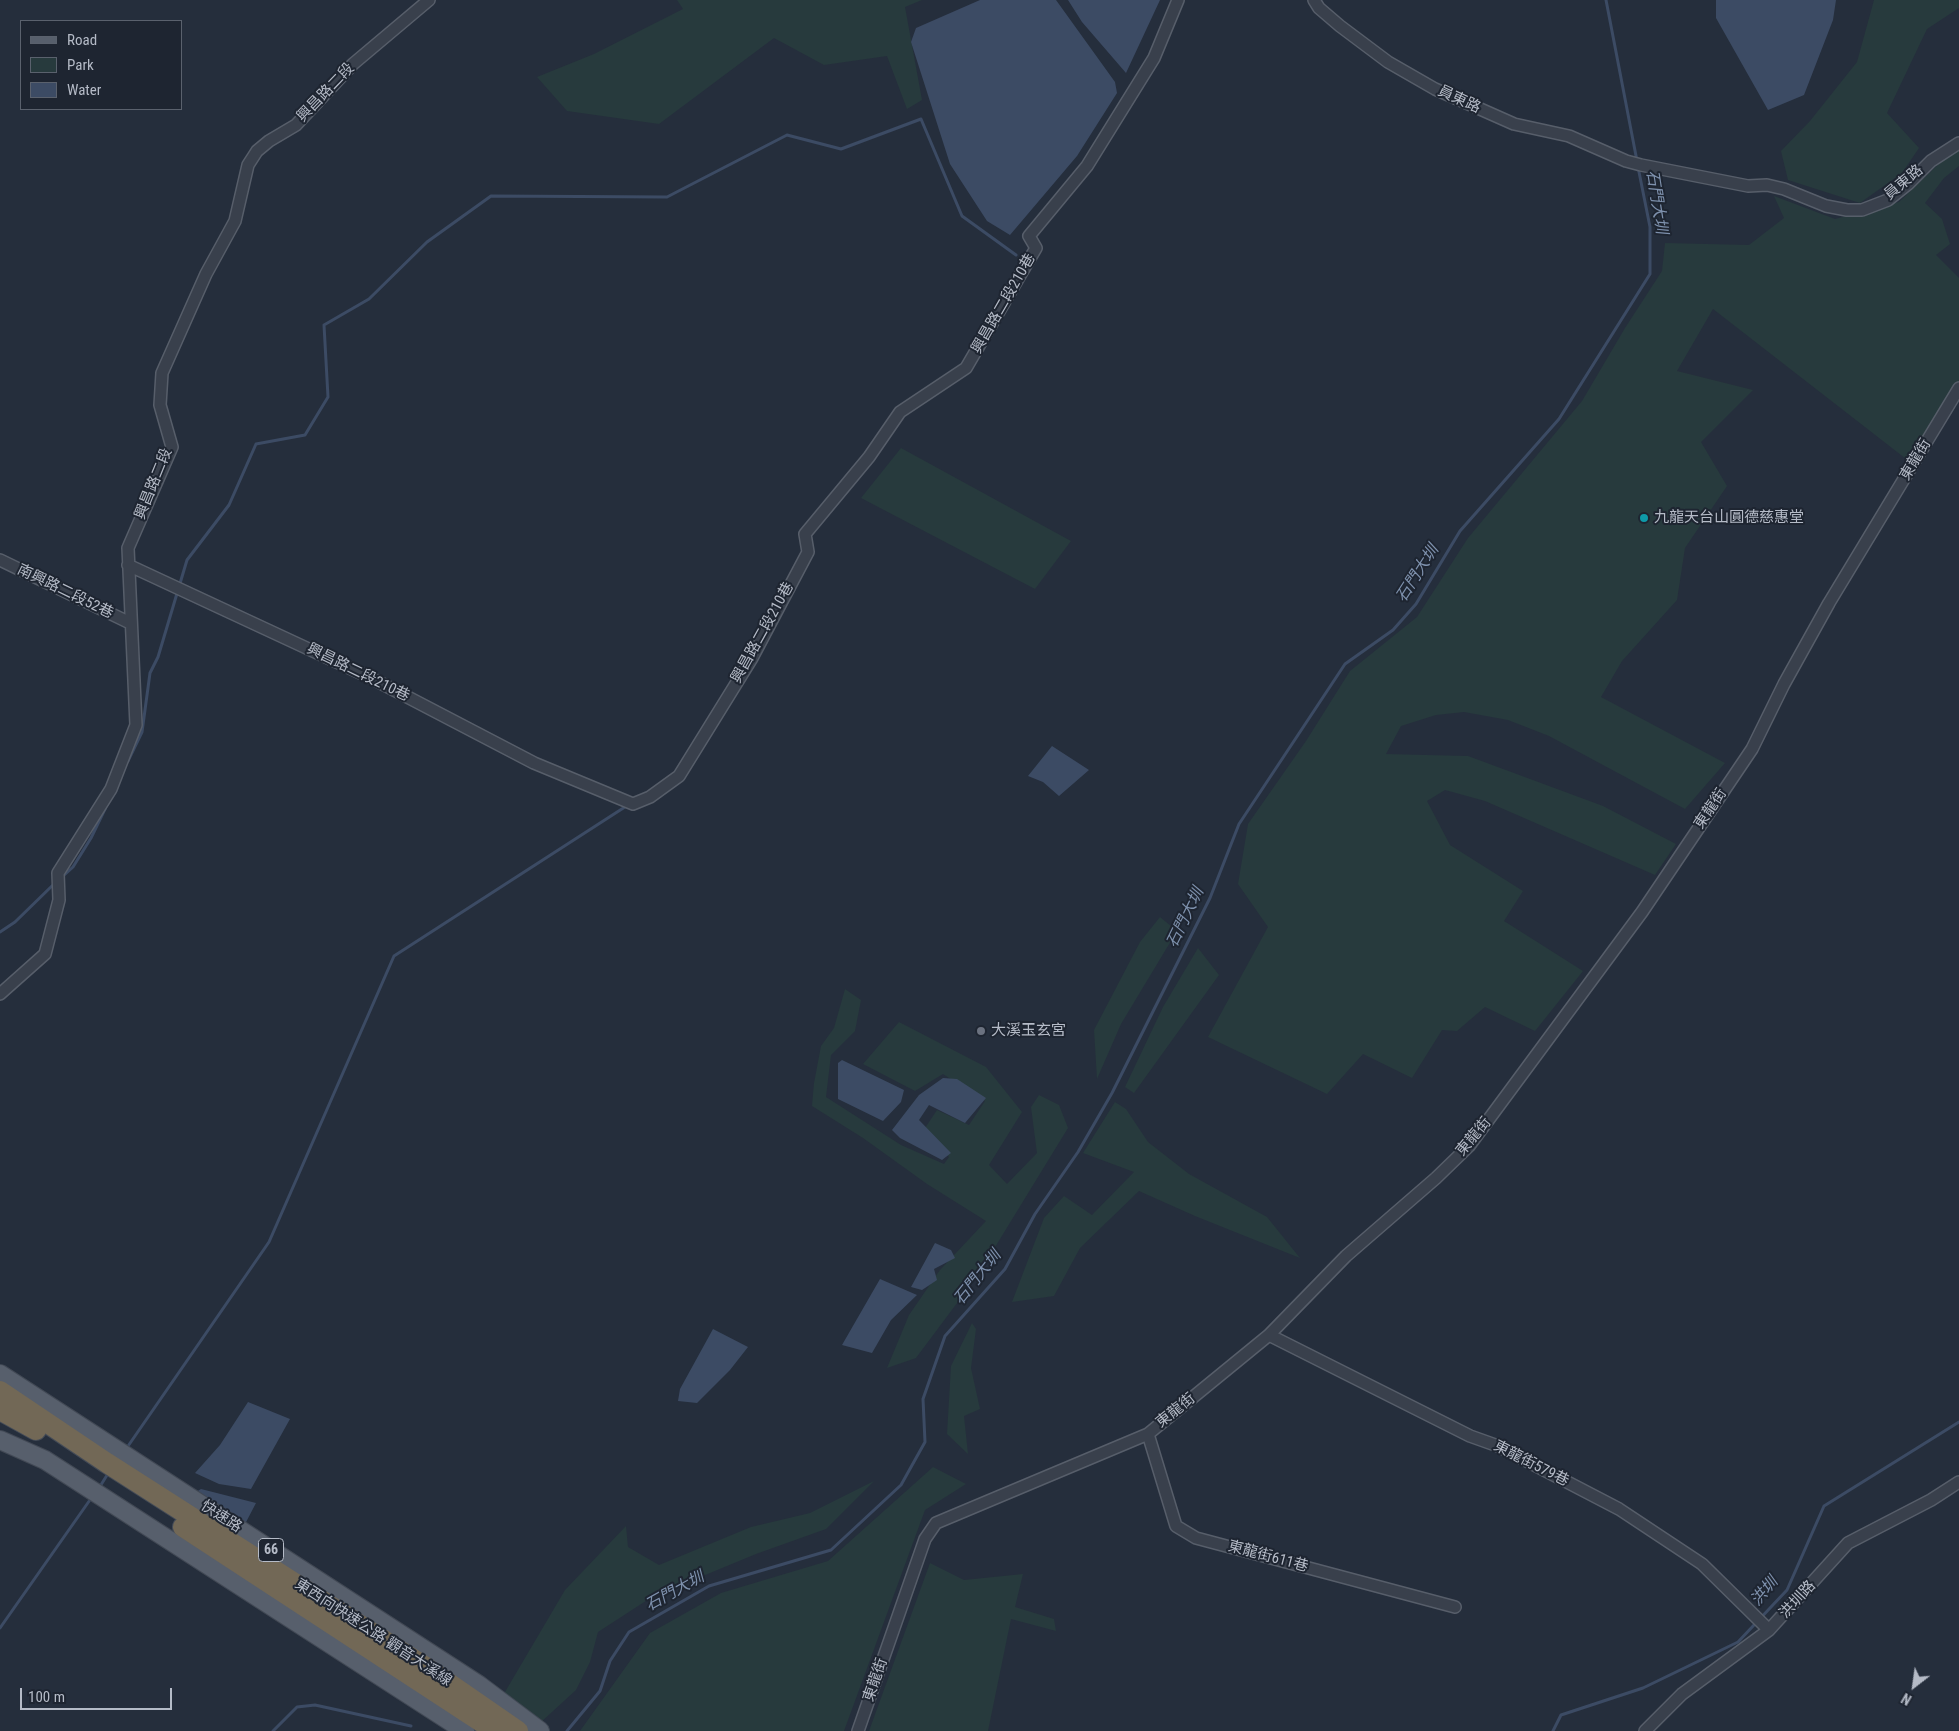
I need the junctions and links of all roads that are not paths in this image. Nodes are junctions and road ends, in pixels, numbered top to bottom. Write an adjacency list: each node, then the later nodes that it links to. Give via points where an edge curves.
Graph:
1 (429, 0): 7 (street, 興昌路二段, via 352,64 296,125 257,151 248,165 235,221 206,274 162,373 160,406 172,447 128,548)
2 (1178, 0): 7 (street, 興昌路二段210巷, via 1154,58 1087,166 1029,236 1036,248 966,368 900,412 870,457 805,534 808,552 752,658 679,776 650,797 630,802 534,763 373,679)
3 (1314, 0): 4 (street, 員東路, via 1340,26 1388,62 1435,89 1514,124 1568,136 1641,165 1748,186 1767,185 1826,206 1862,210 1888,200 1931,161)
4 (1959, 143)
5 (1959, 388): 10 (street, 東龍街, via 1829,603 1752,749 1636,920 1469,1146 1346,1256)
6 (0, 560): 8 (street, 南興路二段52巷)
7 (128, 565): 8 (street, 興昌路二段)
8 (130, 623): 9 (street, 興昌路二段, via 136,726 111,789 58,881 59,900 46,954)
9 (0, 994)
10 (1269, 1335): 17 (street, 東龍街); 21 (street, 東龍街579巷, via 1470,1436 1498,1446 1619,1509 1702,1564)
11 (0, 1374): 25 (main road, 快速路 / 66, via 479,1685)
12 (0, 1385): 16 (highway, 66)
13 (0, 1391): 16 (highway)
14 (0, 1402): 16 (highway)
15 (0, 1410): 16 (highway, 66)
16 (42, 1427): 23 (highway, 東西向快速公路 觀音大溪線 / 66, via 98,1473); 24 (highway, 東西向快速公路 觀音大溪線 / 66, via 424,1666)
17 (1148, 1434): 20 (street, 東龍街611巷, via 1176,1526 1196,1538); 26 (street, 東龍街, via 936,1523 925,1539)
18 (0, 1440): 22 (main road, via 45,1460)
19 (1959, 1482): 21 (street, 洪圳路, via 1848,1543)
20 (1455, 1607)
21 (1769, 1630): 27 (street, 洪圳路, via 1682,1694)
22 (465, 1731)
23 (495, 1731)
24 (518, 1731)
25 (540, 1731)
26 (858, 1731)
27 (1645, 1731)

